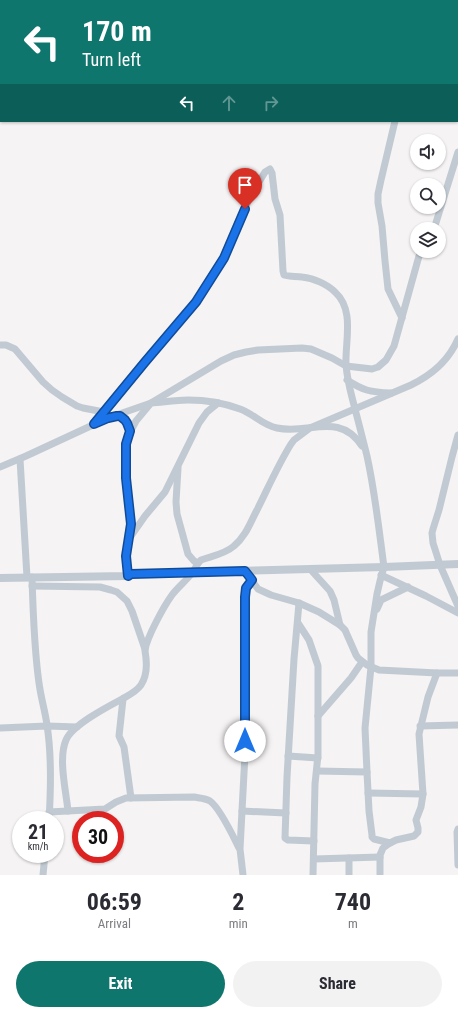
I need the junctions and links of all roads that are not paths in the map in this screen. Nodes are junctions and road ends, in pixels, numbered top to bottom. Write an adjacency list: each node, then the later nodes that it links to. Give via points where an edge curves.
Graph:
1 (395, 122): 5 (street, via 378,203 388,289)
2 (458, 152): 3 (street)
3 (436, 222)
4 (418, 258): 5 (street)
5 (402, 318): 8 (street, via 394,346 386,360 378,367 372,369)
6 (458, 339): 10 (street, via 447,358 432,373)
7 (0, 344): 14 (street, via 15,349 43,382 62,397 77,406)
8 (346, 366): 9 (street); 11 (street, via 311,349 246,352 221,361); 14 (street, via 347,320 341,299 319,282 284,275 280,215 270,169 265,172 250,197 224,258 196,302)
9 (347, 380): 10 (street, via 359,388); 13 (street)
10 (393, 393): 13 (street)
11 (151, 403): 12 (street, via 188,400); 15 (street); 18 (street)
12 (218, 403): 17 (street, via 247,412 270,427 288,430); 22 (street, via 207,412 199,424)
13 (355, 409): 17 (street); 20 (street)
14 (104, 412): 16 (street)
15 (114, 416): 16 (street); 18 (street, via 120,416 125,420)
16 (94, 424): 21 (street)
17 (310, 428): 20 (street, via 335,427 347,430 358,440); 25 (street, via 294,440 287,450 242,538 229,550)
18 (130, 431): 24 (street, via 126,444 126,478 131,524)
19 (458, 435): 27 (street, via 432,529 433,543)
20 (366, 455): 30 (street)
21 (20, 459): 23 (street); 33 (street)
22 (178, 464): 24 (street, via 165,492); 25 (street, via 176,509 188,554)
23 (0, 467)
24 (129, 537): 32 (street, via 126,556)
25 (198, 563): 31 (street)
26 (458, 564): 27 (street)
27 (440, 565): 30 (street); 39 (street)
28 (310, 569): 29 (street); 30 (street); 43 (street, via 330,591)
29 (245, 571): 31 (street); 35 (street)
30 (383, 571): 37 (street); 41 (street)
31 (193, 572): 32 (street); 44 (street, via 166,605)
32 (128, 576): 33 (street)
33 (29, 577): 34 (street); 36 (street)
34 (0, 578)
35 (252, 580): 38 (street, via 260,590); 65 (street, via 246,588 245,597 245,777)
36 (32, 586): 44 (street, via 92,587 116,592 127,601); 52 (street, via 38,682)
37 (408, 587): 40 (street); 41 (street, via 382,600)
38 (299, 603): 42 (street); 43 (street)
39 (458, 606)
40 (458, 613)
41 (372, 620): 46 (street)
42 (298, 624): 50 (street, via 309,640 318,664); 56 (street)
43 (340, 625): 45 (street)
44 (145, 649): 49 (street, via 146,672 141,684 133,693)
45 (362, 662): 46 (street); 50 (street, via 352,678)
46 (370, 667): 47 (street, via 384,671); 59 (street, via 365,729)
47 (437, 673): 48 (street); 53 (street)
48 (458, 673)
49 (122, 699): 54 (street); 62 (street, via 119,736 124,747)
50 (318, 716): 57 (street)
51 (458, 725): 53 (street)
52 (47, 726): 54 (street); 55 (street); 63 (street, via 51,761)
53 (420, 726): 61 (street)
54 (77, 727): 64 (street, via 67,737 62,755)
55 (0, 728)
56 (288, 756): 57 (street); 67 (street)
57 (318, 758): 58 (street)
58 (317, 771): 59 (street); 69 (street)
59 (367, 772): 60 (street)
60 (368, 793): 61 (street); 70 (street, via 372,837)
61 (423, 794): 70 (street, via 416,820 416,834)
62 (131, 798): 64 (street, via 116,802 105,809); 71 (street, via 194,796 210,801)
63 (49, 811)
64 (68, 811): 66 (street)
65 (242, 811): 67 (street); 71 (street)
66 (64, 812)
67 (286, 813): 69 (street, via 285,838)
68 (458, 829): 76 (street)
69 (314, 842): 74 (street)
70 (390, 843): 72 (street, via 383,848)
71 (240, 849): 78 (street)
72 (380, 857): 73 (street); 81 (street)
73 (349, 858): 74 (street); 80 (street)
74 (314, 859): 79 (street)
75 (44, 863): 77 (street)
76 (458, 865)
77 (43, 875)
78 (243, 875)
79 (313, 875)
80 (349, 875)
81 (380, 875)

